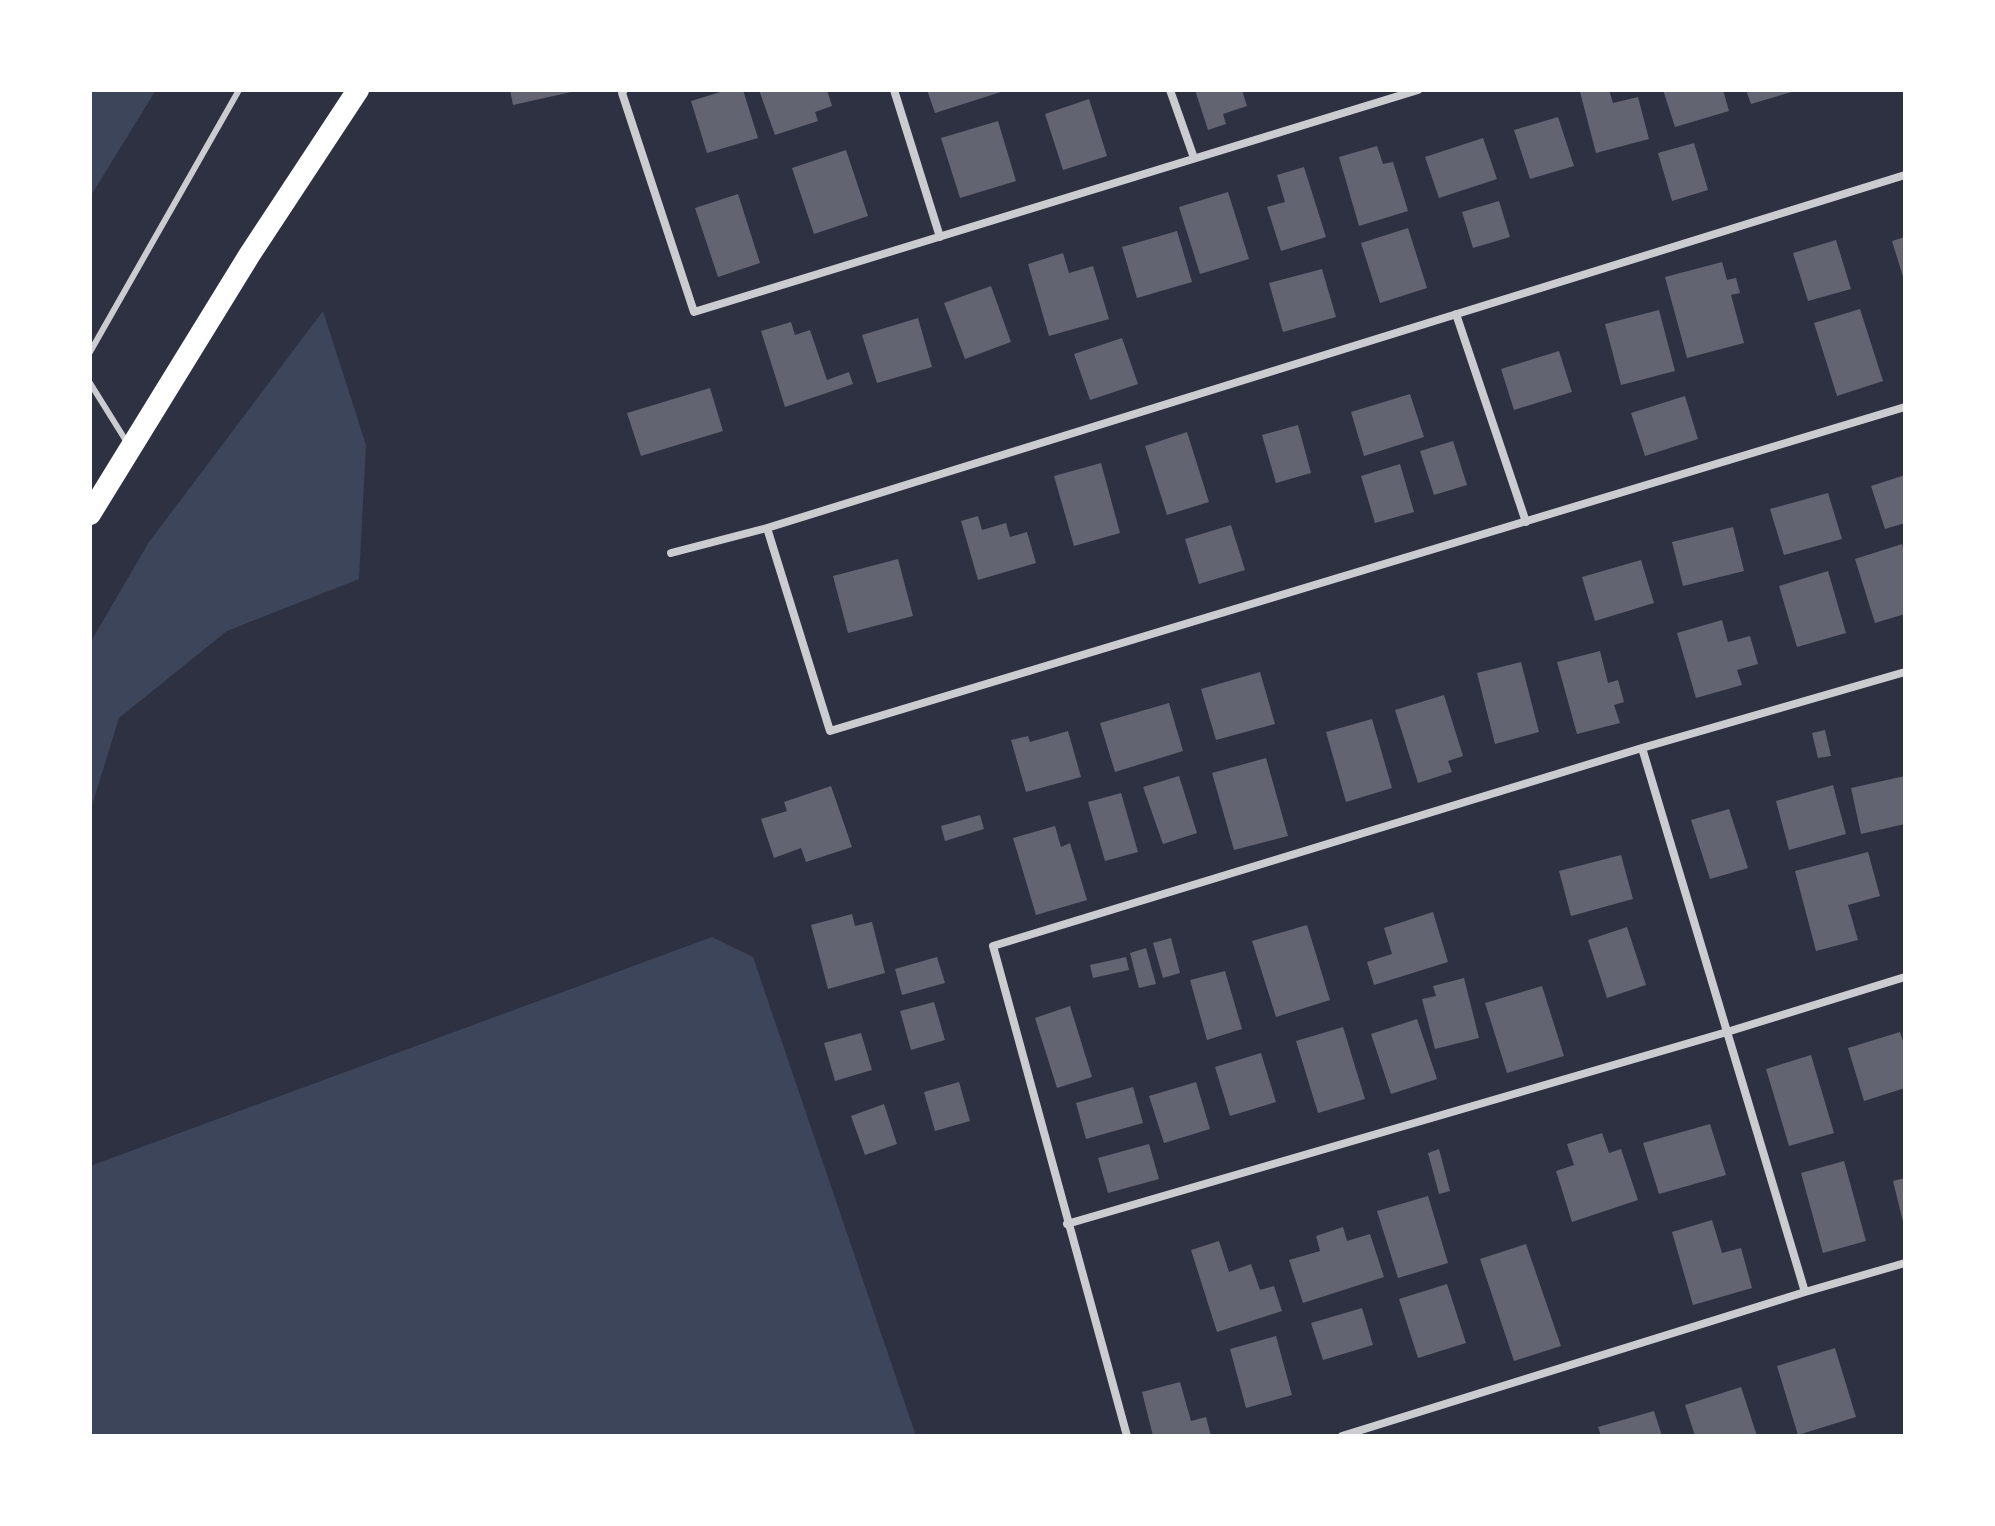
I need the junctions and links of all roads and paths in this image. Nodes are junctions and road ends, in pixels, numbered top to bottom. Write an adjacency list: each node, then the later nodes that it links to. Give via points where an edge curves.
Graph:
1 (239, 90): 11 (lane)
2 (358, 90): 14 (highway)
3 (624, 90): 9 (street, via 694,312)
4 (894, 90): 9 (street)
5 (1170, 90): 7 (street)
6 (1418, 90): 7 (street)
7 (1194, 158): 9 (street)
8 (1905, 175): 10 (street)
9 (940, 237)
10 (1456, 314): 16 (street); 17 (street)
11 (90, 352)
12 (90, 383): 14 (lane)
13 (1905, 407): 16 (street)
14 (130, 448): 15 (highway)
15 (90, 514)
16 (1526, 522): 17 (street, via 830,731)
17 (767, 528): 18 (street)
18 (671, 553)
19 (1905, 672): 20 (street)
20 (1642, 748): 22 (street); 23 (street, via 993,946)
21 (1905, 977): 22 (street)
22 (1727, 1032): 23 (street); 25 (street)
23 (1067, 1224): 26 (street)
24 (1905, 1263): 25 (street)
25 (1805, 1292): 27 (street)
26 (1127, 1436)
27 (1342, 1436)

